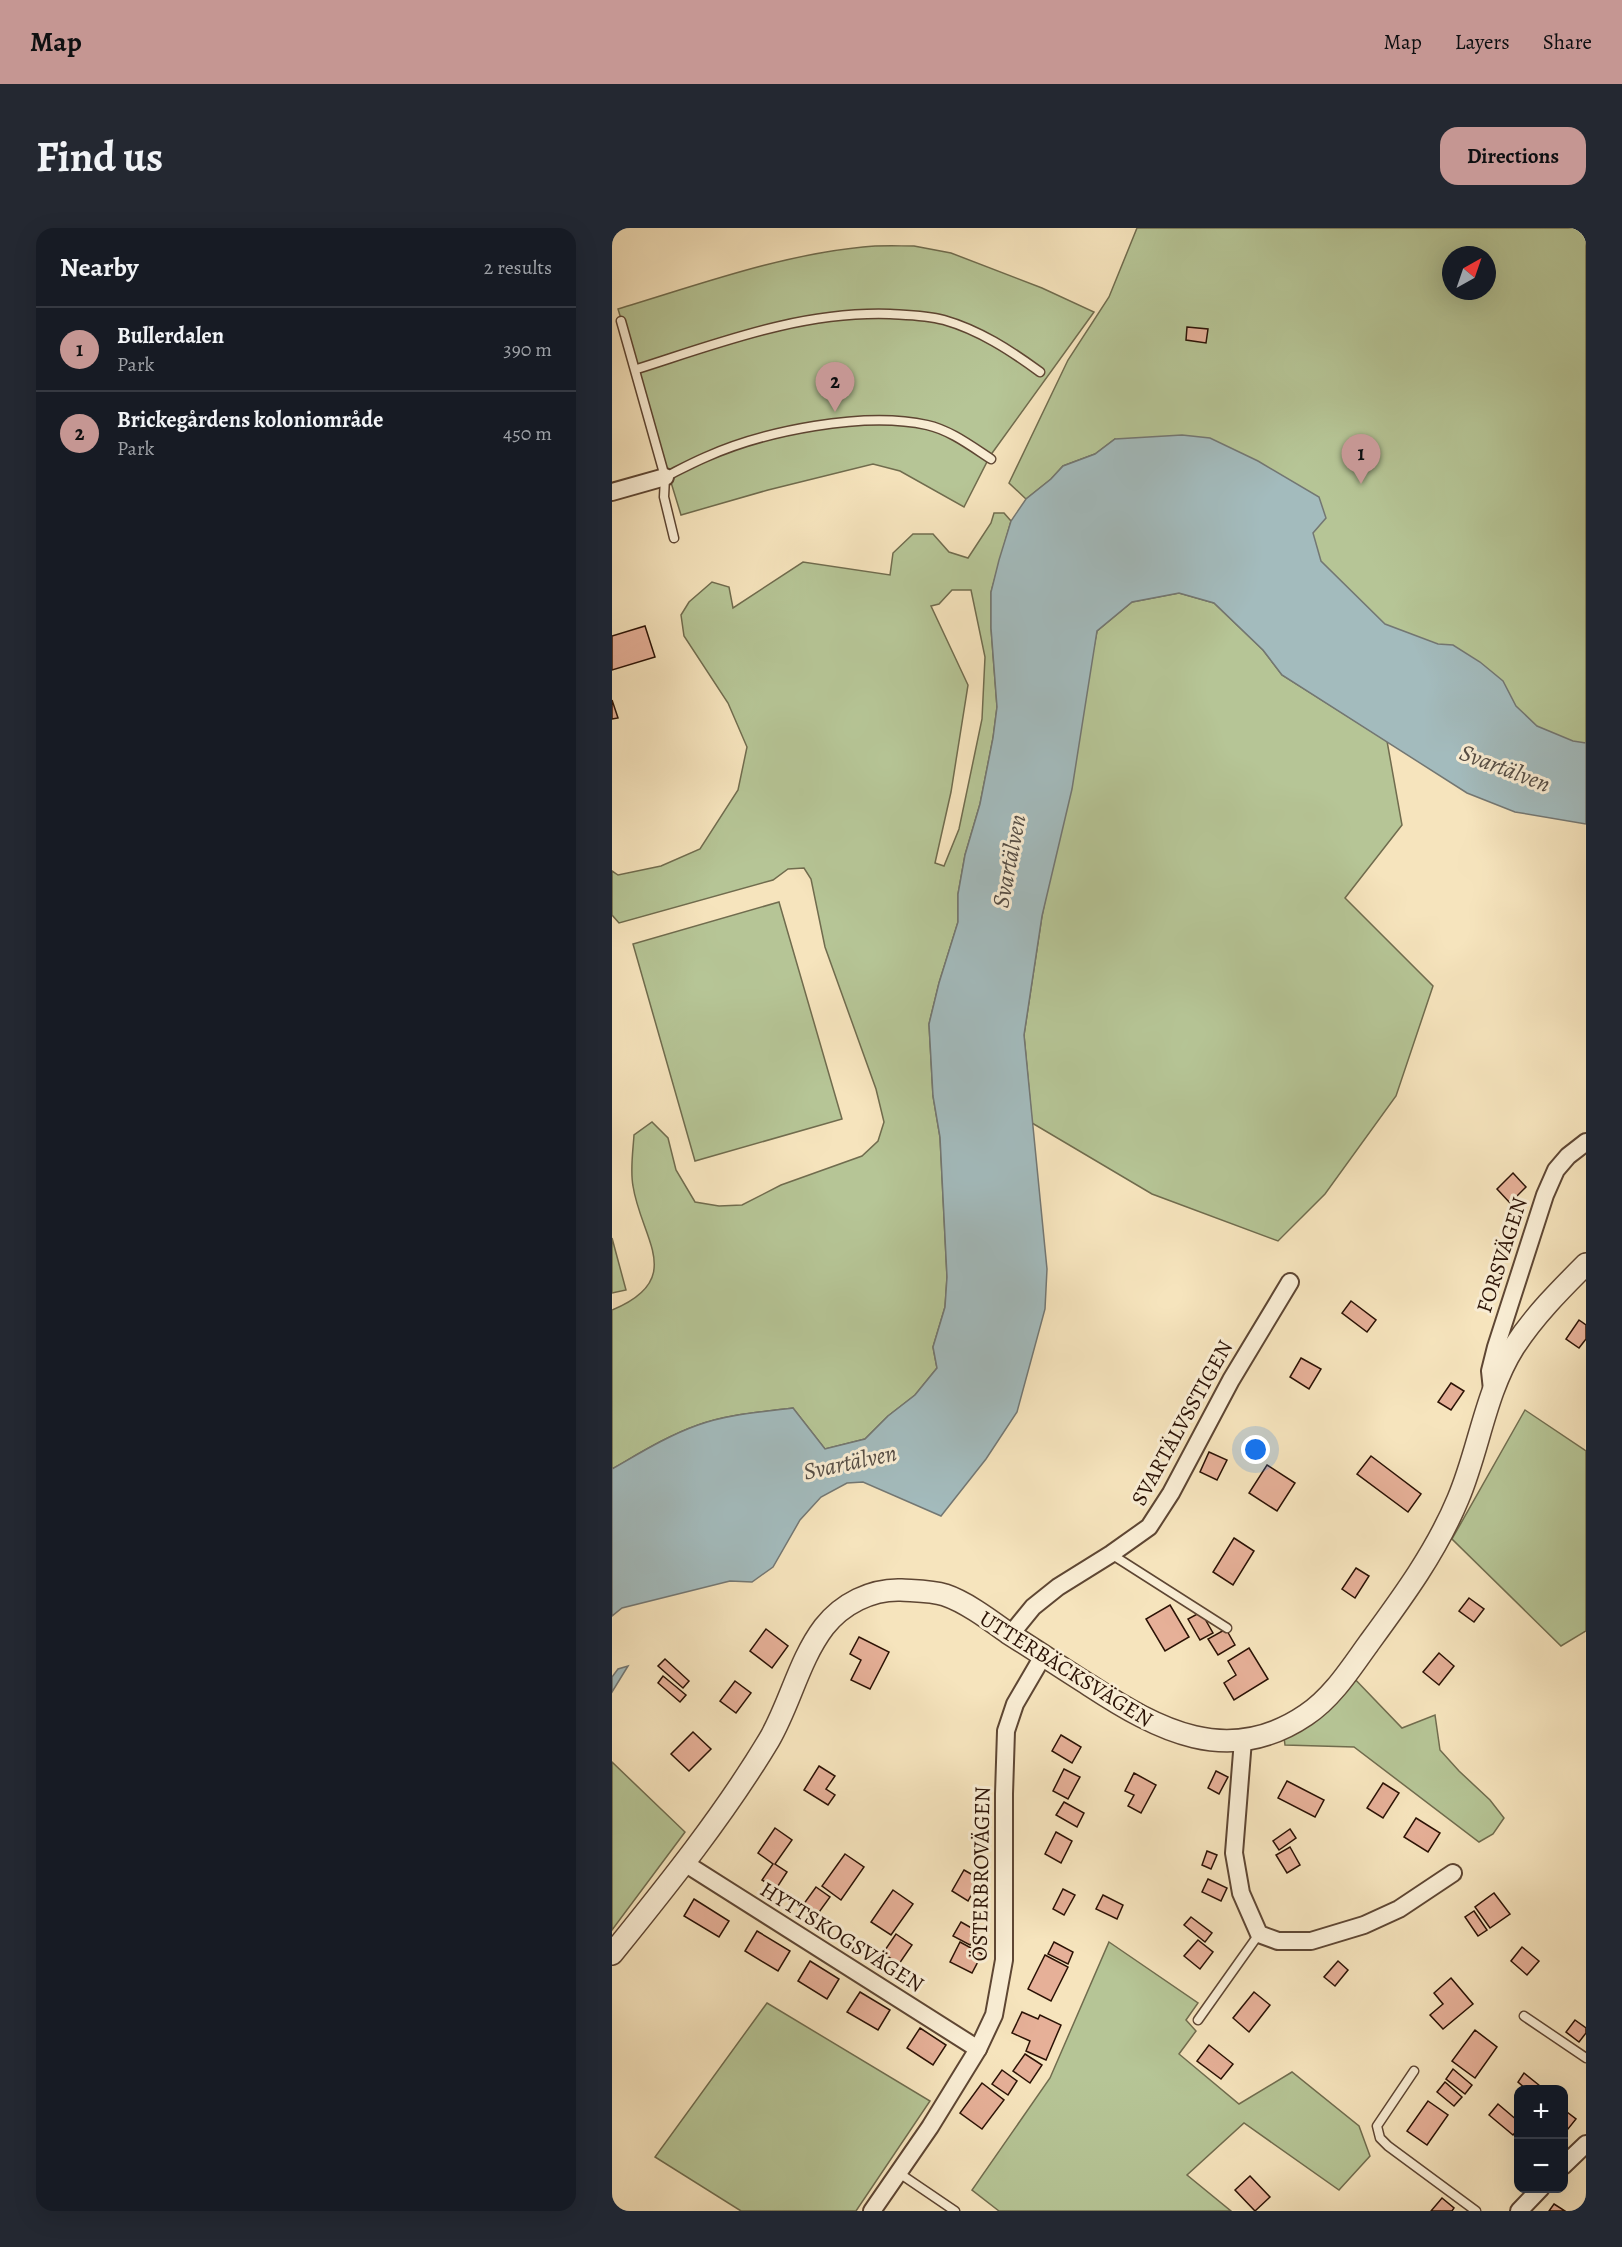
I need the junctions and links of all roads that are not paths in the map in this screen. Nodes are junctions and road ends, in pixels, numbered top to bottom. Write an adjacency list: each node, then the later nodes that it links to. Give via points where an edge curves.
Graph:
1 (621, 321): 2 (lane)
2 (637, 369): 3 (lane, via 796,321 868,313 943,320 1011,350); 5 (lane)
3 (1040, 372)
4 (991, 459): 5 (lane, via 928,425 842,422 734,447)
5 (665, 477): 6 (street); 7 (lane, via 664,497)
6 (612, 492)
7 (674, 538)
8 (1586, 1142): 11 (street, FORSVÄGEN, via 1556,1170 1545,1195 1496,1347 1490,1371)
9 (1586, 1264): 11 (street, UTTERBÄCKSVÄGEN, via 1546,1304 1513,1348)
10 (1290, 1282): 12 (street, SVARTÄLVSSTIGEN, via 1149,1527)
11 (1492, 1396): 16 (street, UTTERBÄCKSVÄGEN, via 1459,1498 1435,1547 1400,1602 1341,1681 1309,1714 1279,1730)
12 (1111, 1554): 13 (lane); 14 (street, SVARTÄLVSSTIGEN, via 1033,1607)
13 (1227, 1628)
14 (1011, 1634): 15 (street, UTTERBÄCKSVÄGEN); 17 (street, UTTERBÄCKSVÄGEN, via 944,1595 896,1590 849,1603 824,1628 770,1738)
15 (1043, 1656): 16 (street, UTTERBÄCKSVÄGEN, via 1158,1726 1186,1736); 23 (street, ÖSTERBROVÄGEN, via 1015,1704 1006,1731 1004,1960 994,2015)
16 (1243, 1740): 19 (street, via 1234,1852 1241,1893)
17 (683, 1862): 20 (street, UTTERBÄCKSVÄGEN); 23 (street, HYTTSKOGSVÄGEN)
18 (1453, 1873): 19 (street, via 1399,1909 1364,1925 1311,1941 1278,1941)
19 (1259, 1934): 22 (lane)
20 (612, 1954)
21 (1524, 2016): 24 (lane)
22 (1198, 2020)
23 (978, 2049): 28 (street, ÖSTERBROVÄGEN)
24 (1586, 2058)
25 (1414, 2071): 32 (lane, via 1377,2126 1380,2138)
26 (1586, 2144): 27 (street)
27 (1568, 2161)
28 (898, 2173): 30 (street, ÖSTERBROVÄGEN); 31 (lane)
29 (1536, 2193): 33 (street)
30 (872, 2211)
31 (955, 2211)
32 (1476, 2211)
33 (1519, 2211)

